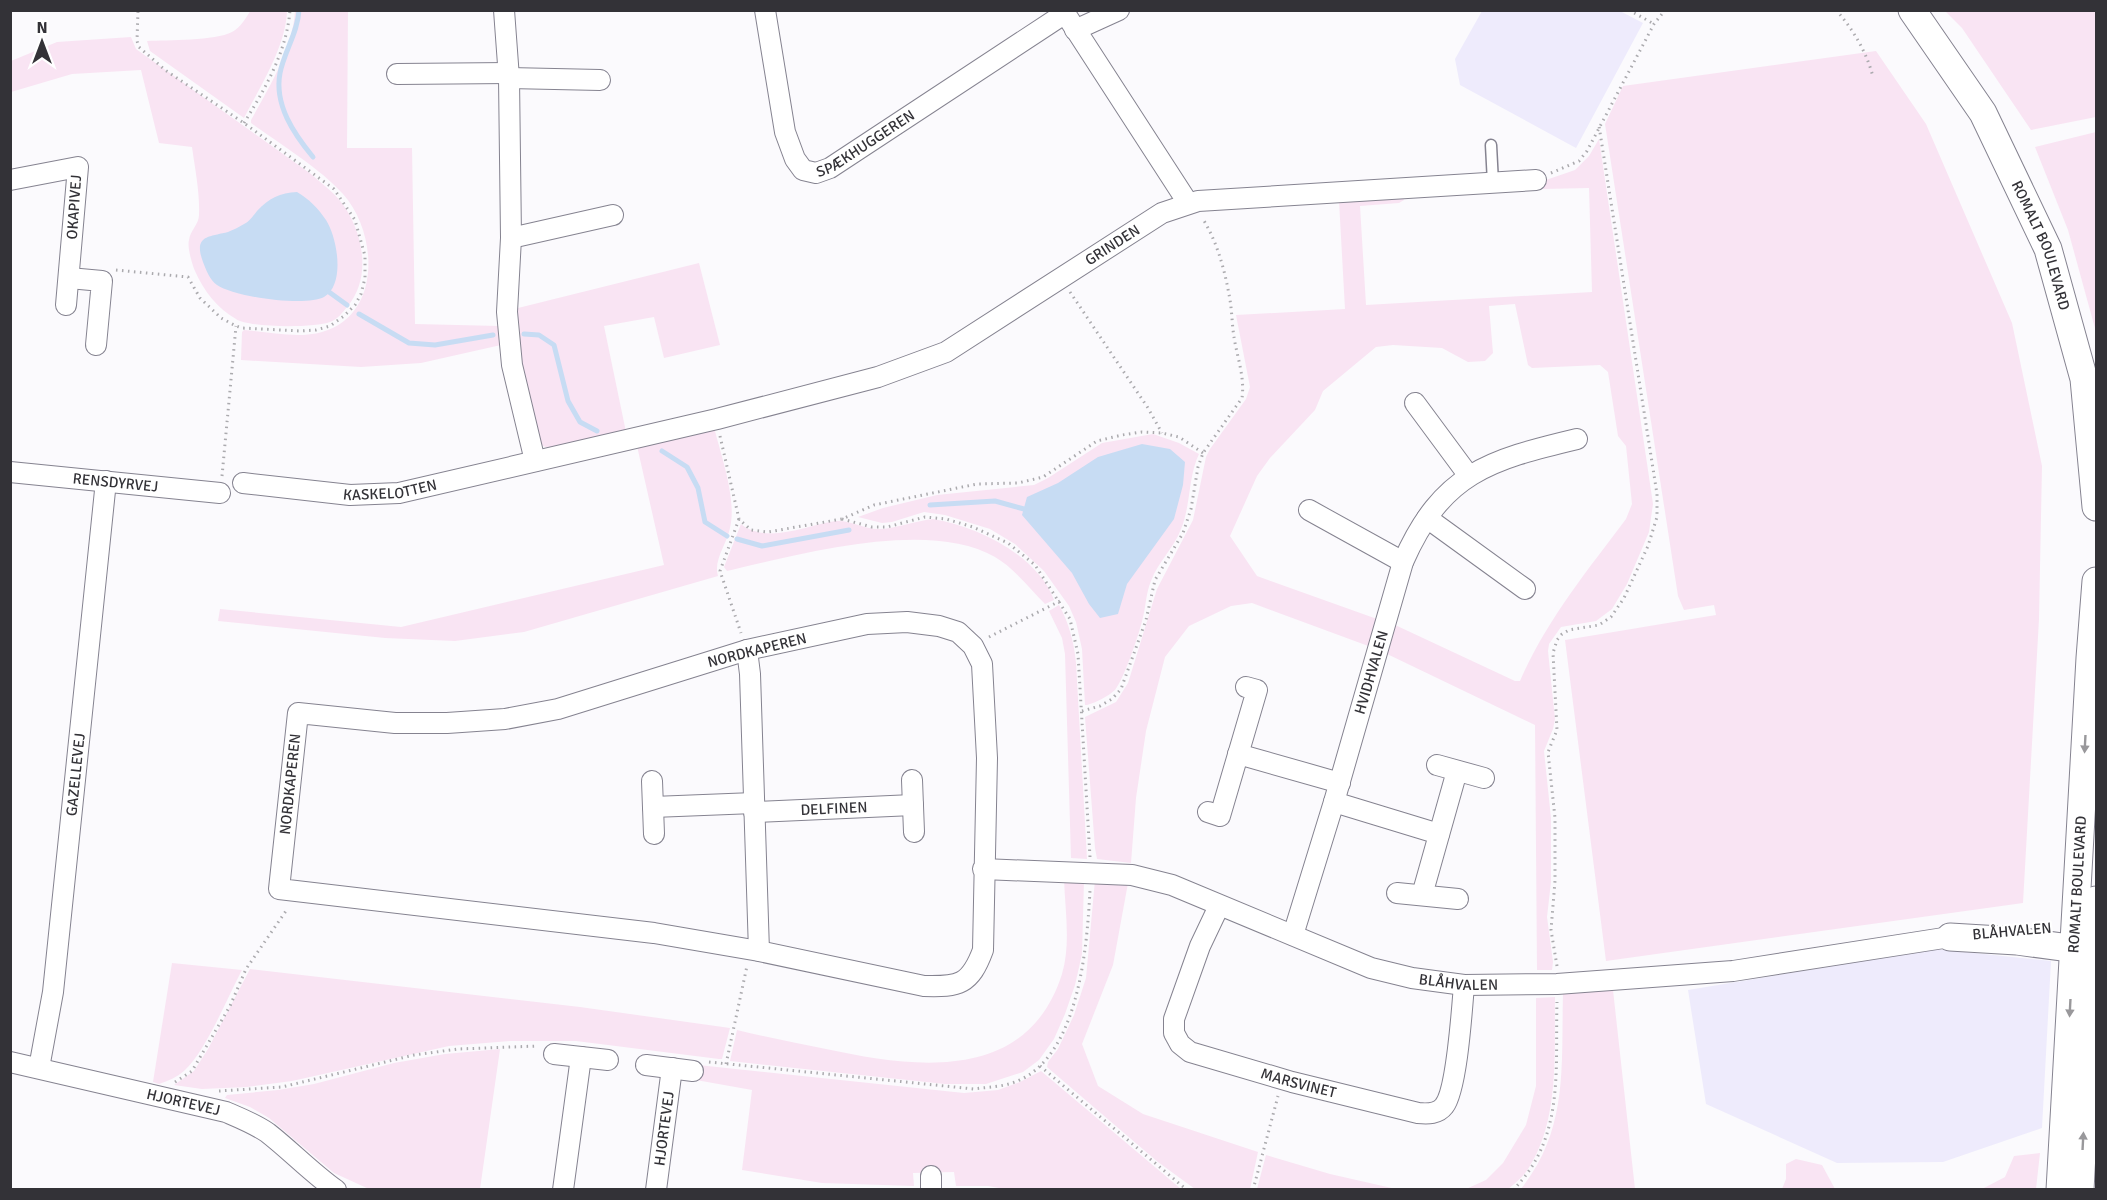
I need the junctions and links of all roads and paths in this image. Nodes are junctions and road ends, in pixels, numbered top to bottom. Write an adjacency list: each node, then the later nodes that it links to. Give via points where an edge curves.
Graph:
1 (138, 10): 16 (path, via 139,47 165,70)
2 (290, 10): 16 (path, via 289,27 264,92)
3 (504, 10): 13 (street)
4 (765, 10): 10 (street, SPÆKHUGGEREN, via 785,132 803,170 816,172 830,168)
5 (1119, 10): 10 (street)
6 (1629, 10): 11 (path)
7 (1665, 10): 11 (path)
8 (1836, 10): 14 (path, via 1857,40)
9 (1912, 10): 42 (street, ROMALT BOULEVARD, via 1983,113 2048,249 2084,379)
10 (1067, 18): 22 (street)
11 (1654, 24): 17 (path)
12 (397, 74): 13 (street)
13 (509, 76): 15 (street); 24 (street)
14 (1873, 77)
15 (600, 80)
16 (244, 123): 29 (path, via 318,176 346,204 362,238 365,278 355,305 330,326 300,331)
17 (1599, 126): 20 (path, via 1579,161); 82 (path, via 1657,494 1657,517 1648,546 1611,617 1599,625 1562,634 1553,653 1557,730 1548,752 1555,818 1551,930)
18 (1491, 145): 21 (lane)
19 (10, 180): 26 (street, OKAPIVEJ, via 78,167)
20 (1536, 180): 21 (street, GRINDEN)
21 (1493, 183): 22 (street, GRINDEN)
22 (1193, 202): 27 (street, GRINDEN, via 1162,213); 35 (path, via 1211,232 1223,265 1244,388 1242,398)
23 (613, 215): 24 (street)
24 (511, 238): 36 (street, via 508,323 513,365)
25 (105, 268): 29 (path, via 188,277 200,298)
26 (69, 278): 28 (street, OKAPIVEJ); 30 (street, via 102,281)
27 (1060, 278): 32 (street, GRINDEN, via 946,352 878,377); 33 (path)
28 (66, 305)
29 (236, 326): 41 (path)
30 (96, 345)
31 (1415, 403): 38 (street)
32 (717, 419): 36 (street, KASKELOTTEN); 45 (path)
33 (1162, 433): 35 (path, via 1179,437); 46 (path, via 1142,432 1097,441 1043,477 1018,483 977,484 874,505)
34 (1577, 439): 38 (street, HVIDHVALEN, via 1524,452)
35 (1203, 453): 54 (path, via 1183,533 1155,580 1146,620 1121,689 1100,706)
36 (535, 461): 40 (street, KASKELOTTEN, via 399,493 350,495)
37 (10, 472): 39 (street, RENSDYRVEJ)
38 (1469, 476): 44 (street, HVIDHVALEN, via 1446,494)
39 (106, 481): 41 (street, RENSDYRVEJ); 92 (street, GAZELLEVEJ, via 53,992)
40 (243, 483)
41 (220, 493)
42 (2097, 507)
43 (1309, 510): 47 (street)
44 (1427, 518): 47 (street, HVIDHVALEN); 49 (street)
45 (739, 519): 46 (path, via 751,530 768,531); 52 (path, via 720,571)
46 (842, 519): 50 (path, via 887,527 925,517 973,527 1008,543 1035,565)
47 (1403, 562): 61 (street, HVIDHVALEN)
48 (2097, 581): 80 (street, ROMALT BOULEVARD, one-way to 80, via 2089,670)
49 (1526, 589)
50 (1060, 601): 51 (path); 54 (path, via 1070,619 1078,654)
51 (973, 646): 52 (street, NORDKAPEREN, via 958,633 939,626 907,622 867,624); 70 (street, NORDKAPEREN, via 982,664 987,758)
52 (747, 650): 65 (street); 72 (street, NORDKAPEREN, via 558,709 505,719 395,723 298,713 279,889)
53 (1246, 687): 55 (street, via 1257,690)
54 (1082, 711): 71 (path)
55 (1238, 754): 61 (street); 66 (street, via 1220,816)
56 (1437, 765): 57 (street)
57 (1457, 771): 58 (street); 69 (street)
58 (1484, 778)
59 (912, 780): 63 (street)
60 (652, 781): 64 (street)
61 (1340, 783): 62 (street, HVIDHVALEN)
62 (1334, 802): 69 (street); 78 (street, HVIDHVALEN)
63 (913, 805): 65 (street, DELFINEN); 67 (street)
64 (653, 807): 65 (street, DELFINEN); 68 (street)
65 (754, 807): 81 (street)
66 (1208, 812)
67 (914, 832)
68 (654, 834)
69 (1439, 834): 74 (street)
70 (983, 868): 71 (street, BLÅHVALEN); 81 (street, NORDKAPEREN, via 983,950 976,968 951,987 924,986)
71 (1091, 872): 77 (street, BLÅHVALEN, via 1172,885); 90 (path, via 1088,938 1076,996 1066,1024)
72 (299, 892): 81 (street, NORDKAPEREN, via 654,933); 96 (path, via 246,969 230,1006 192,1071)
73 (1397, 893): 74 (street)
74 (1422, 896): 75 (street)
75 (1458, 899)
76 (2097, 900): 80 (street, ROMALT BOULEVARD)
77 (1219, 906): 78 (street, BLÅHVALEN); 94 (street, MARSVINET, via 1196,956 1174,1019 1174,1033 1190,1052)
78 (1293, 935): 83 (street, BLÅHVALEN, via 1371,968)
79 (1950, 937): 80 (street, BLÅHVALEN, via 2017,941); 82 (street, BLÅHVALEN, via 1732,971)
80 (2088, 939): 103 (street, ROMALT BOULEVARD, one-way to 103); 104 (street, ROMALT BOULEVARD, one-way to 80)
81 (759, 951): 88 (path, via 749,957)
82 (1557, 984): 83 (street, BLÅHVALEN); 102 (path, via 1555,1105 1540,1155)
83 (1464, 985): 94 (street, MARSVINET, via 1450,1094 1444,1107 1432,1114)
84 (550, 1050): 85 (street); 95 (path, via 458,1048 282,1087)
85 (581, 1057): 86 (street); 98 (street)
86 (608, 1060)
87 (10, 1062): 92 (street, HJORTEVEJ)
88 (726, 1064): 90 (path, via 974,1089 1016,1082); 91 (path)
89 (646, 1065): 93 (street)
90 (1040, 1066): 100 (path)
91 (699, 1067): 93 (street)
92 (39, 1068): 96 (street, HJORTEVEJ)
93 (672, 1068): 99 (street, HJORTEVEJ)
94 (1282, 1079): 101 (path)
95 (211, 1092)
96 (147, 1095): 97 (street, HJORTEVEJ, via 226,1112 251,1123)
97 (336, 1190)
98 (563, 1190)
99 (656, 1190)
100 (1186, 1190)
101 (1253, 1190)
102 (1513, 1190)
103 (2060, 1190)
104 (2080, 1190)

